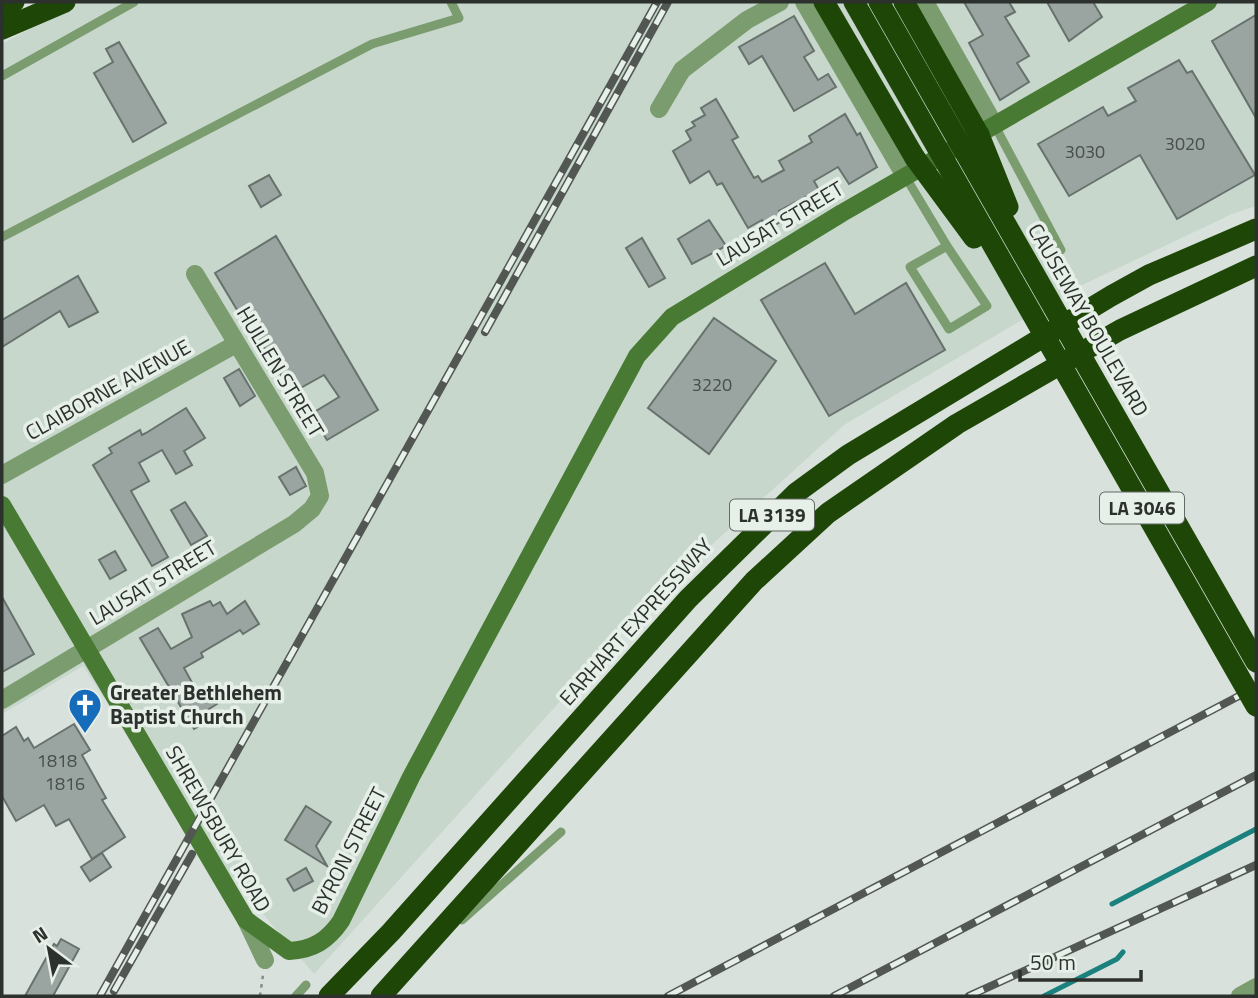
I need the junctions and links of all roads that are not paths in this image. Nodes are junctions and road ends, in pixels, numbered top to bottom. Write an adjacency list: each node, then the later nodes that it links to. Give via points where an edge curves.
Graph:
1 (14, 2): 13 (highway)
2 (65, 2): 14 (highway)
3 (134, 2): 15 (lane)
4 (451, 2): 20 (lane, via 459,18 372,44)
5 (780, 2): 16 (street, via 747,20 682,70)
6 (804, 2): 18 (street)
7 (824, 2): 25 (highway, bridge, via 915,158)
8 (854, 2): 25 (highway, bridge)
9 (879, 2): 26 (highway, CAUSEWAY BOULEVARD / LA 3046, bridge)
10 (904, 2): 26 (highway, bridge, via 979,135)
11 (925, 2): 17 (street)
12 (1208, 2): 17 (street, LAUSAT STREET)
13 (2, 9)
14 (2, 29)
15 (2, 76)
16 (659, 109)
17 (995, 126): 18 (street, LAUSAT STREET); 22 (lane)
18 (905, 176): 21 (lane); 35 (street, LAUSAT STREET, via 672,317 637,356)
19 (1256, 229): 43 (highway, EARHART EXPRESSWAY / LA 3139, via 1111,296 848,455 796,493 688,599)
20 (2, 237)
21 (947, 246): 21 (lane, via 910,267 949,329 987,306)
22 (1061, 250)
23 (1256, 266): 39 (highway, LA 3139, via 1120,330 957,424 828,513 754,581)
24 (195, 274): 27 (street, HULLEN STREET)
25 (1027, 309): 34 (highway, LA 3046, bridge)
26 (1055, 312): 32 (highway, CAUSEWAY BOULEVARD / LA 3046, bridge)
27 (236, 344): 28 (street, CLAIBORNE AVENUE); 29 (street, HULLEN STREET, via 315,474)
28 (2, 475)
29 (320, 496): 31 (street, LAUSAT STREET, via 294,524)
30 (2, 505): 31 (street, SHREWSBURY ROAD)
31 (87, 649): 33 (street, LAUSAT STREET); 37 (street, SHREWSBURY ROAD)
32 (1256, 662)
33 (2, 699)
34 (1256, 706)
35 (433, 737): 37 (street, BYRON STREET, via 332,933 315,946 289,951)
36 (561, 832): 39 (lane)
37 (246, 920): 38 (street, SHREWSBURY ROAD)
38 (265, 960)
39 (408, 968): 44 (highway, LA 3139)
40 (306, 985): 42 (lane)
41 (1256, 987): 45 (street)
42 (296, 996)
43 (329, 996)
44 (381, 996)
45 (1240, 996)

